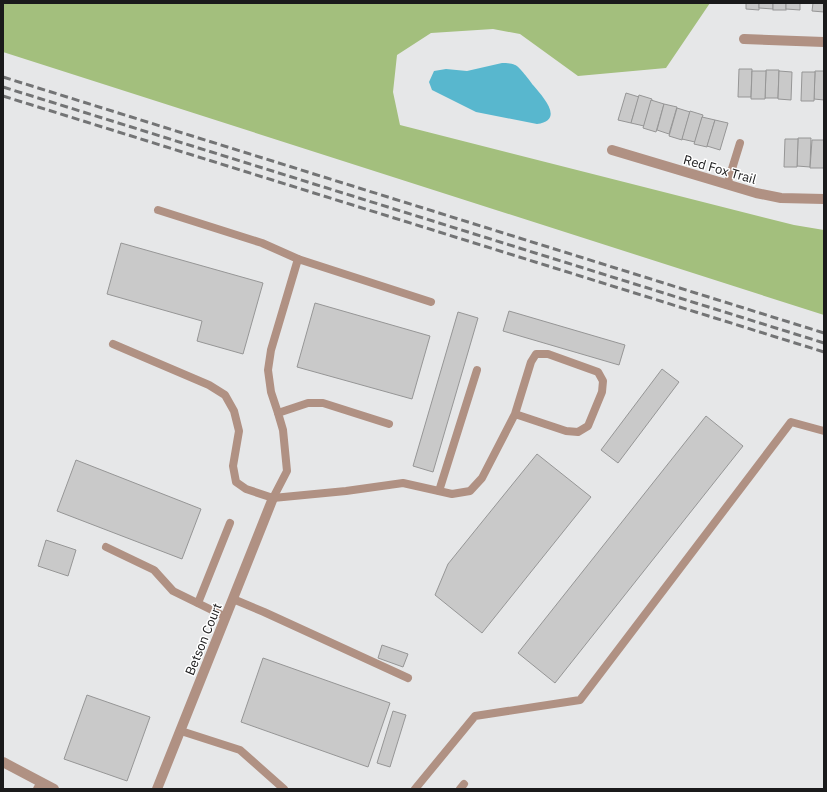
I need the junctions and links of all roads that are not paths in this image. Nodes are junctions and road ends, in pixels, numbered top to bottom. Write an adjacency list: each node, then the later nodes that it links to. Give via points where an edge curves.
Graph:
1 (744, 39): 2 (street)
2 (824, 42)
3 (740, 143): 5 (lane)
4 (612, 150): 5 (street, Red Fox Trail)
5 (727, 185): 6 (street, Red Fox Trail, via 781,198)
6 (824, 199)
7 (158, 210): 8 (lane, via 262,243)
8 (298, 259): 9 (lane); 12 (lane, via 271,350 268,370 271,392)
9 (431, 302)
10 (113, 344): 17 (lane, via 209,385 225,395 234,411 239,431 233,466 236,482 246,489)
11 (477, 370): 16 (lane)
12 (278, 413): 14 (lane, via 308,403 323,403); 17 (lane, via 283,430 286,471)
13 (515, 414): 13 (lane, via 531,362 536,354 548,354 598,372 603,381 602,392 588,426 578,432); 16 (lane, via 482,478 470,491 452,494)
14 (389, 424)
15 (824, 431): 30 (lane, via 791,422 580,700 475,716)
16 (439, 491): 17 (lane, via 403,483)
17 (273, 498): 20 (street, Betson Court)
18 (230, 523): 21 (lane)
19 (106, 547): 21 (lane, via 154,570 173,591)
20 (233, 599): 22 (street, Betson Court); 23 (lane)
21 (198, 603): 22 (lane)
22 (226, 617): 24 (street, Betson Court)
23 (408, 678)
24 (181, 731): 28 (street, Betson Court); 29 (lane, via 240,750)
25 (3, 762): 26 (street)
26 (39, 786): 27 (street)
27 (54, 789)
28 (157, 789)
29 (284, 789)
30 (415, 789)

